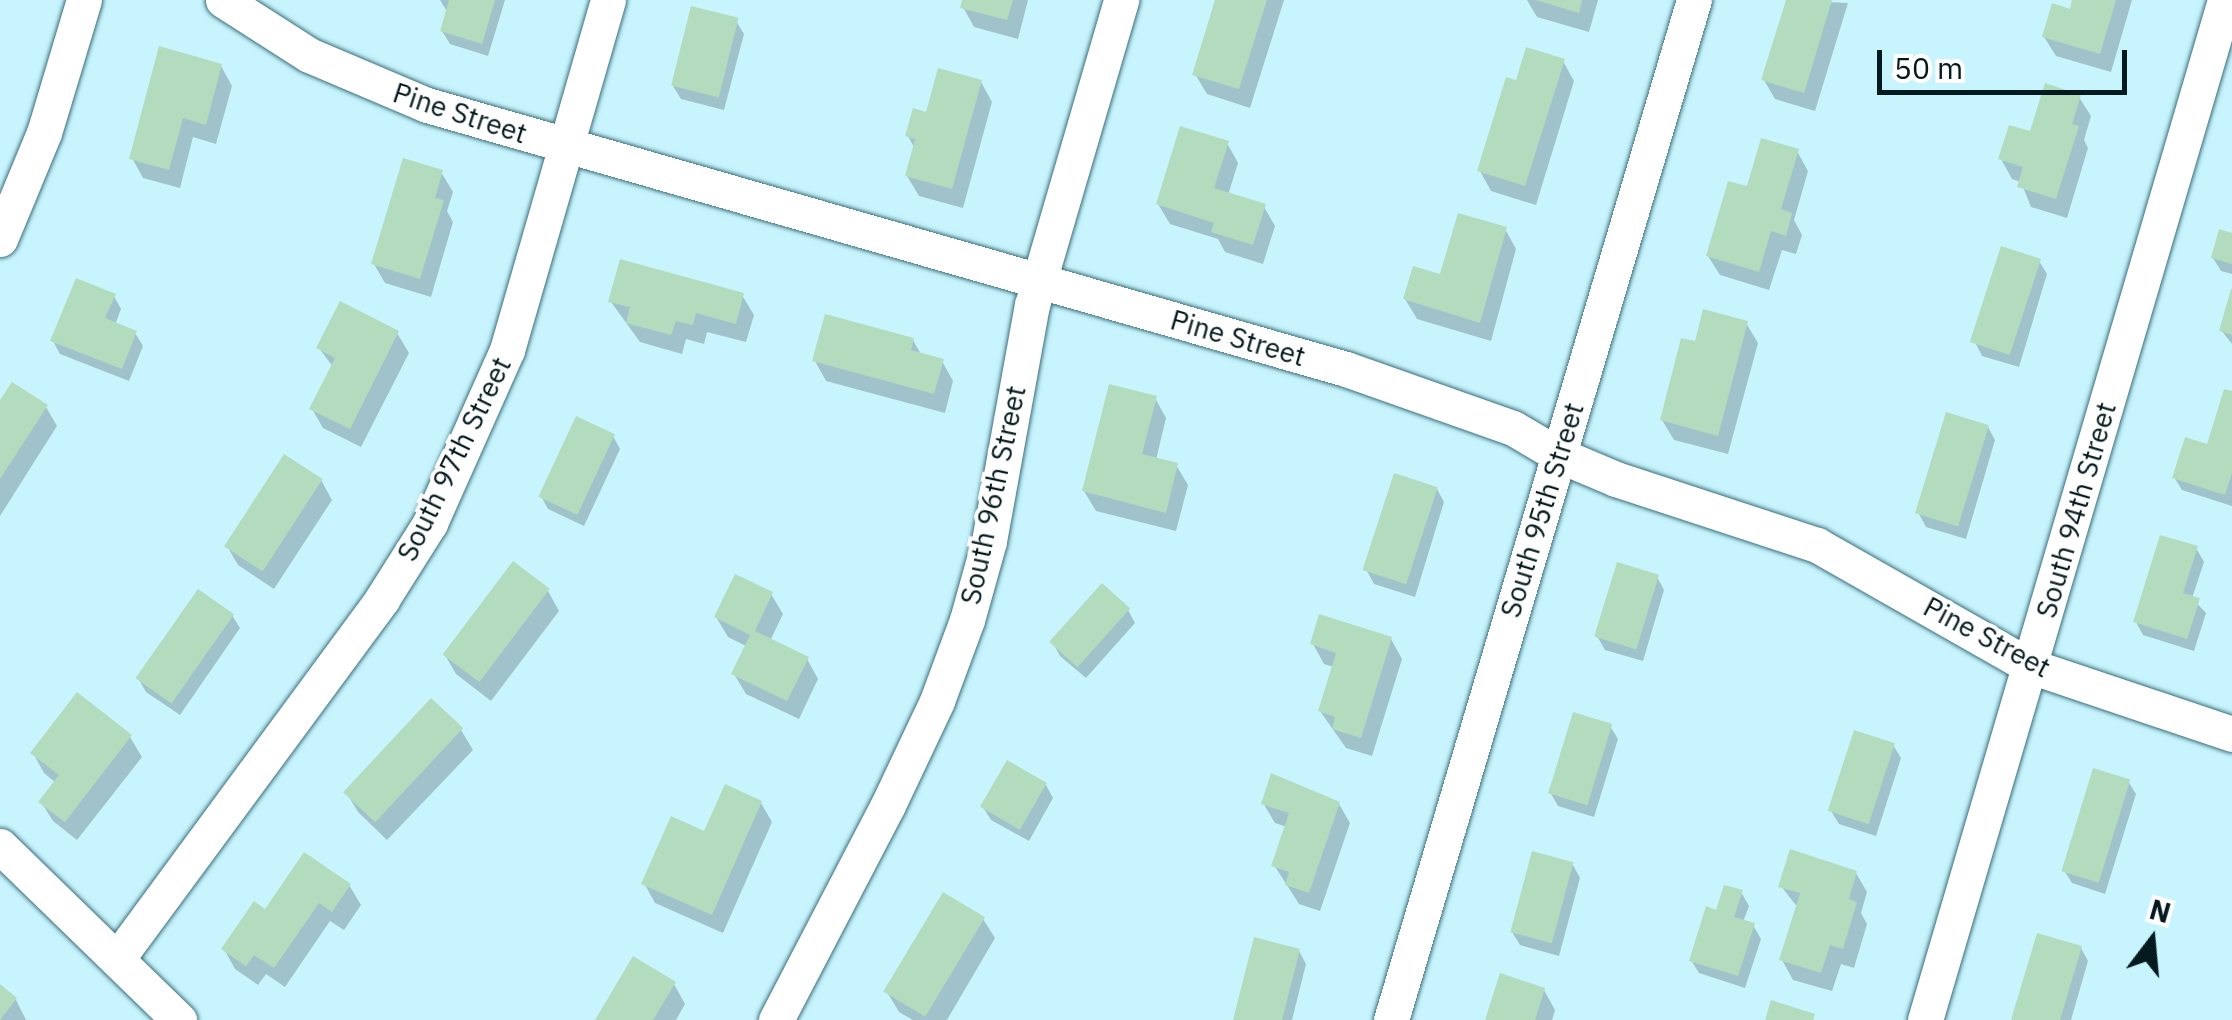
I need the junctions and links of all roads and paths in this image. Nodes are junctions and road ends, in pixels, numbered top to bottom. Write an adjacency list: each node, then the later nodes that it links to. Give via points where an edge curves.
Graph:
1 (84, 0): 8 (street, via 44,133)
2 (223, 0): 7 (street, Pine Street, via 362,80)
3 (608, 0): 7 (street, South 97th Street)
4 (1121, 0): 9 (street, South 96th Street)
5 (1694, 0): 10 (street, South 95th Street)
6 (2225, 0): 11 (street, South 94th Street)
7 (567, 146): 9 (street, Pine Street); 14 (street, South 97th Street, via 507,350 430,522 382,599)
8 (0, 239)
9 (1039, 279): 10 (street, Pine Street, via 1346,369 1513,428); 16 (street, South 96th Street, via 967,620 887,807)
10 (1559, 455): 11 (street, Pine Street, via 1817,545); 17 (street, South 95th Street)
11 (2030, 666): 12 (street, Pine Street); 18 (street, South 94th Street)
12 (2232, 734)
13 (0, 846): 14 (street)
14 (117, 959): 15 (street)
15 (179, 1020)
16 (776, 1020)
17 (1390, 1020)
18 (1924, 1020)

